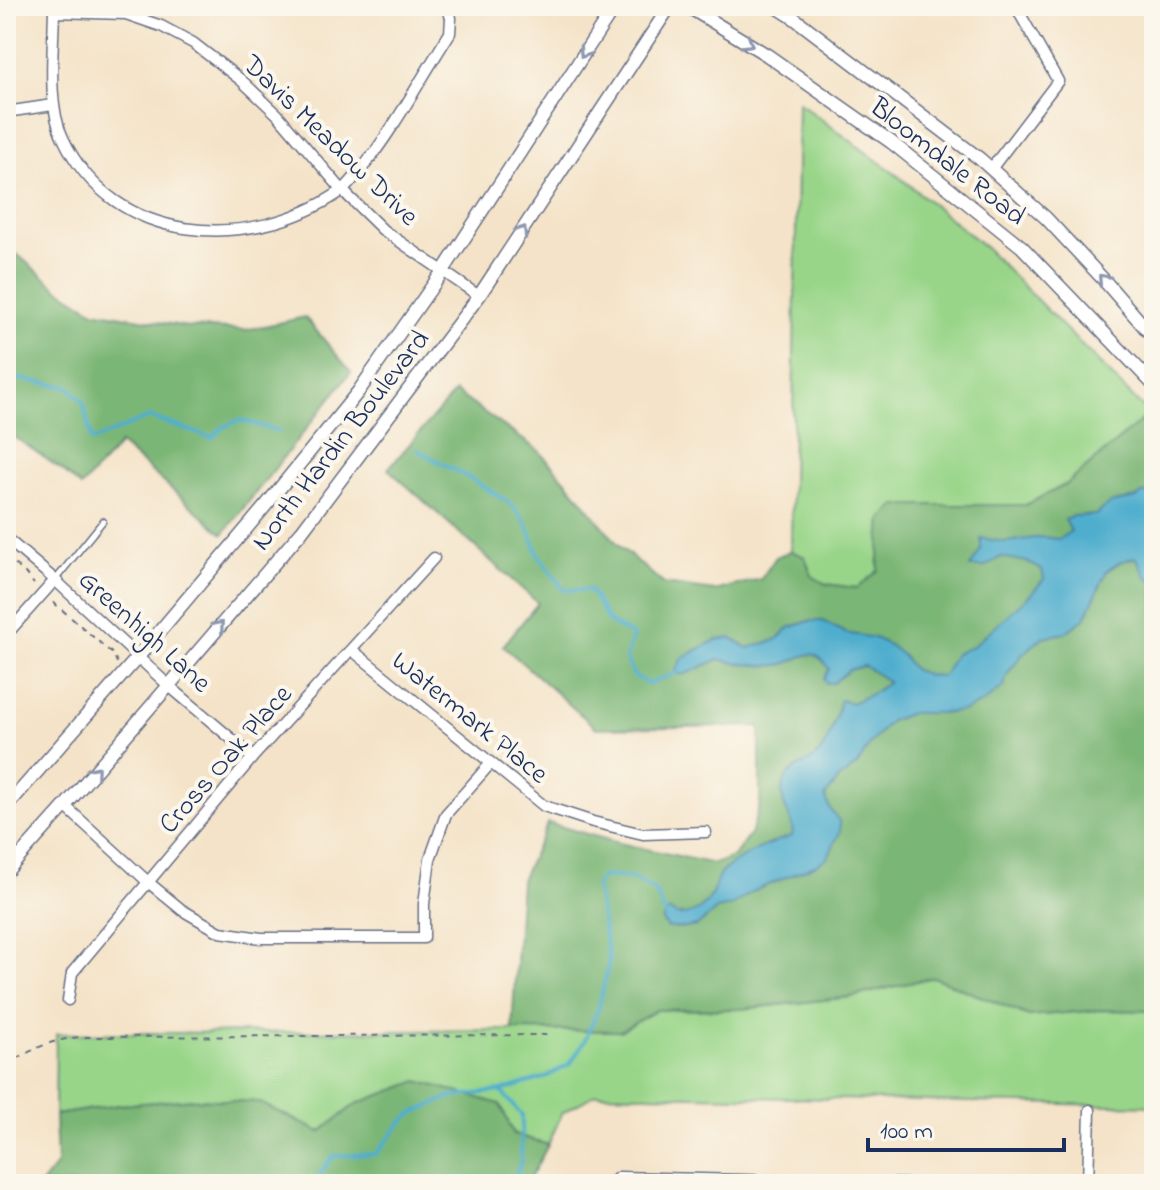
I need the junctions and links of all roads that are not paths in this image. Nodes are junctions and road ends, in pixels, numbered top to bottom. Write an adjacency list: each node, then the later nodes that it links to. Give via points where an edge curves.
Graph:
1 (447, 6): 11 (street, via 450,33 375,152)
2 (615, 6): 12 (street, North Hardin Boulevard, one-way to 12)
3 (670, 6): 13 (street, North Hardin Boulevard, one-way to 3)
4 (687, 6): 15 (street, Bloomdale Road, one-way to 15, via 891,142 1022,247)
5 (775, 6): 10 (street, Bloomdale Road)
6 (1018, 6): 10 (street, via 1058,81)
7 (54, 9): 8 (street); 11 (street, Davis Meadow Drive, via 126,14 193,43 278,115)
8 (53, 105): 9 (street); 11 (street, via 62,137 83,172 114,202 153,222 200,230 248,229 291,218)
9 (6, 112)
10 (991, 169): 14 (street, Bloomdale Road, one-way to 10, via 1046,218)
11 (343, 191): 12 (street, Davis Meadow Drive, via 383,230)
12 (443, 271): 13 (street, Davis Meadow Drive); 22 (street, North Hardin Boulevard, via 358,392)
13 (479, 296): 23 (street, North Hardin Boulevard, one-way to 13, via 302,531)
14 (1154, 338)
15 (1154, 385)
16 (103, 521): 19 (lane)
17 (6, 538): 19 (street, Greenhigh Lane)
18 (434, 558): 21 (street, Cross Oak Place)
19 (55, 580): 20 (street); 22 (street, Greenhigh Lane)
20 (6, 635)
21 (352, 650): 24 (street, Cross Oak Place); 25 (street, Watermark Place)
22 (138, 657): 23 (street, Greenhigh Lane); 27 (street, North Hardin Boulevard)
23 (168, 685): 24 (street, Greenhigh Lane); 26 (street, North Hardin Boulevard, one-way to 23)
24 (253, 757): 30 (street, Cross Oak Place)
25 (491, 763): 28 (street, Watermark Place, via 544,806 593,822 643,834); 30 (street, via 446,814 430,859 424,938 261,938 220,932)
26 (65, 806): 29 (street, North Hardin Boulevard); 30 (street)
27 (6, 807)
28 (706, 832)
29 (6, 872)
30 (148, 882): 31 (street, Cross Oak Place, via 72,973)
31 (68, 1000)
32 (1090, 1110): 35 (street)
33 (615, 1180): 34 (street)
34 (906, 1184)
35 (1088, 1184)

